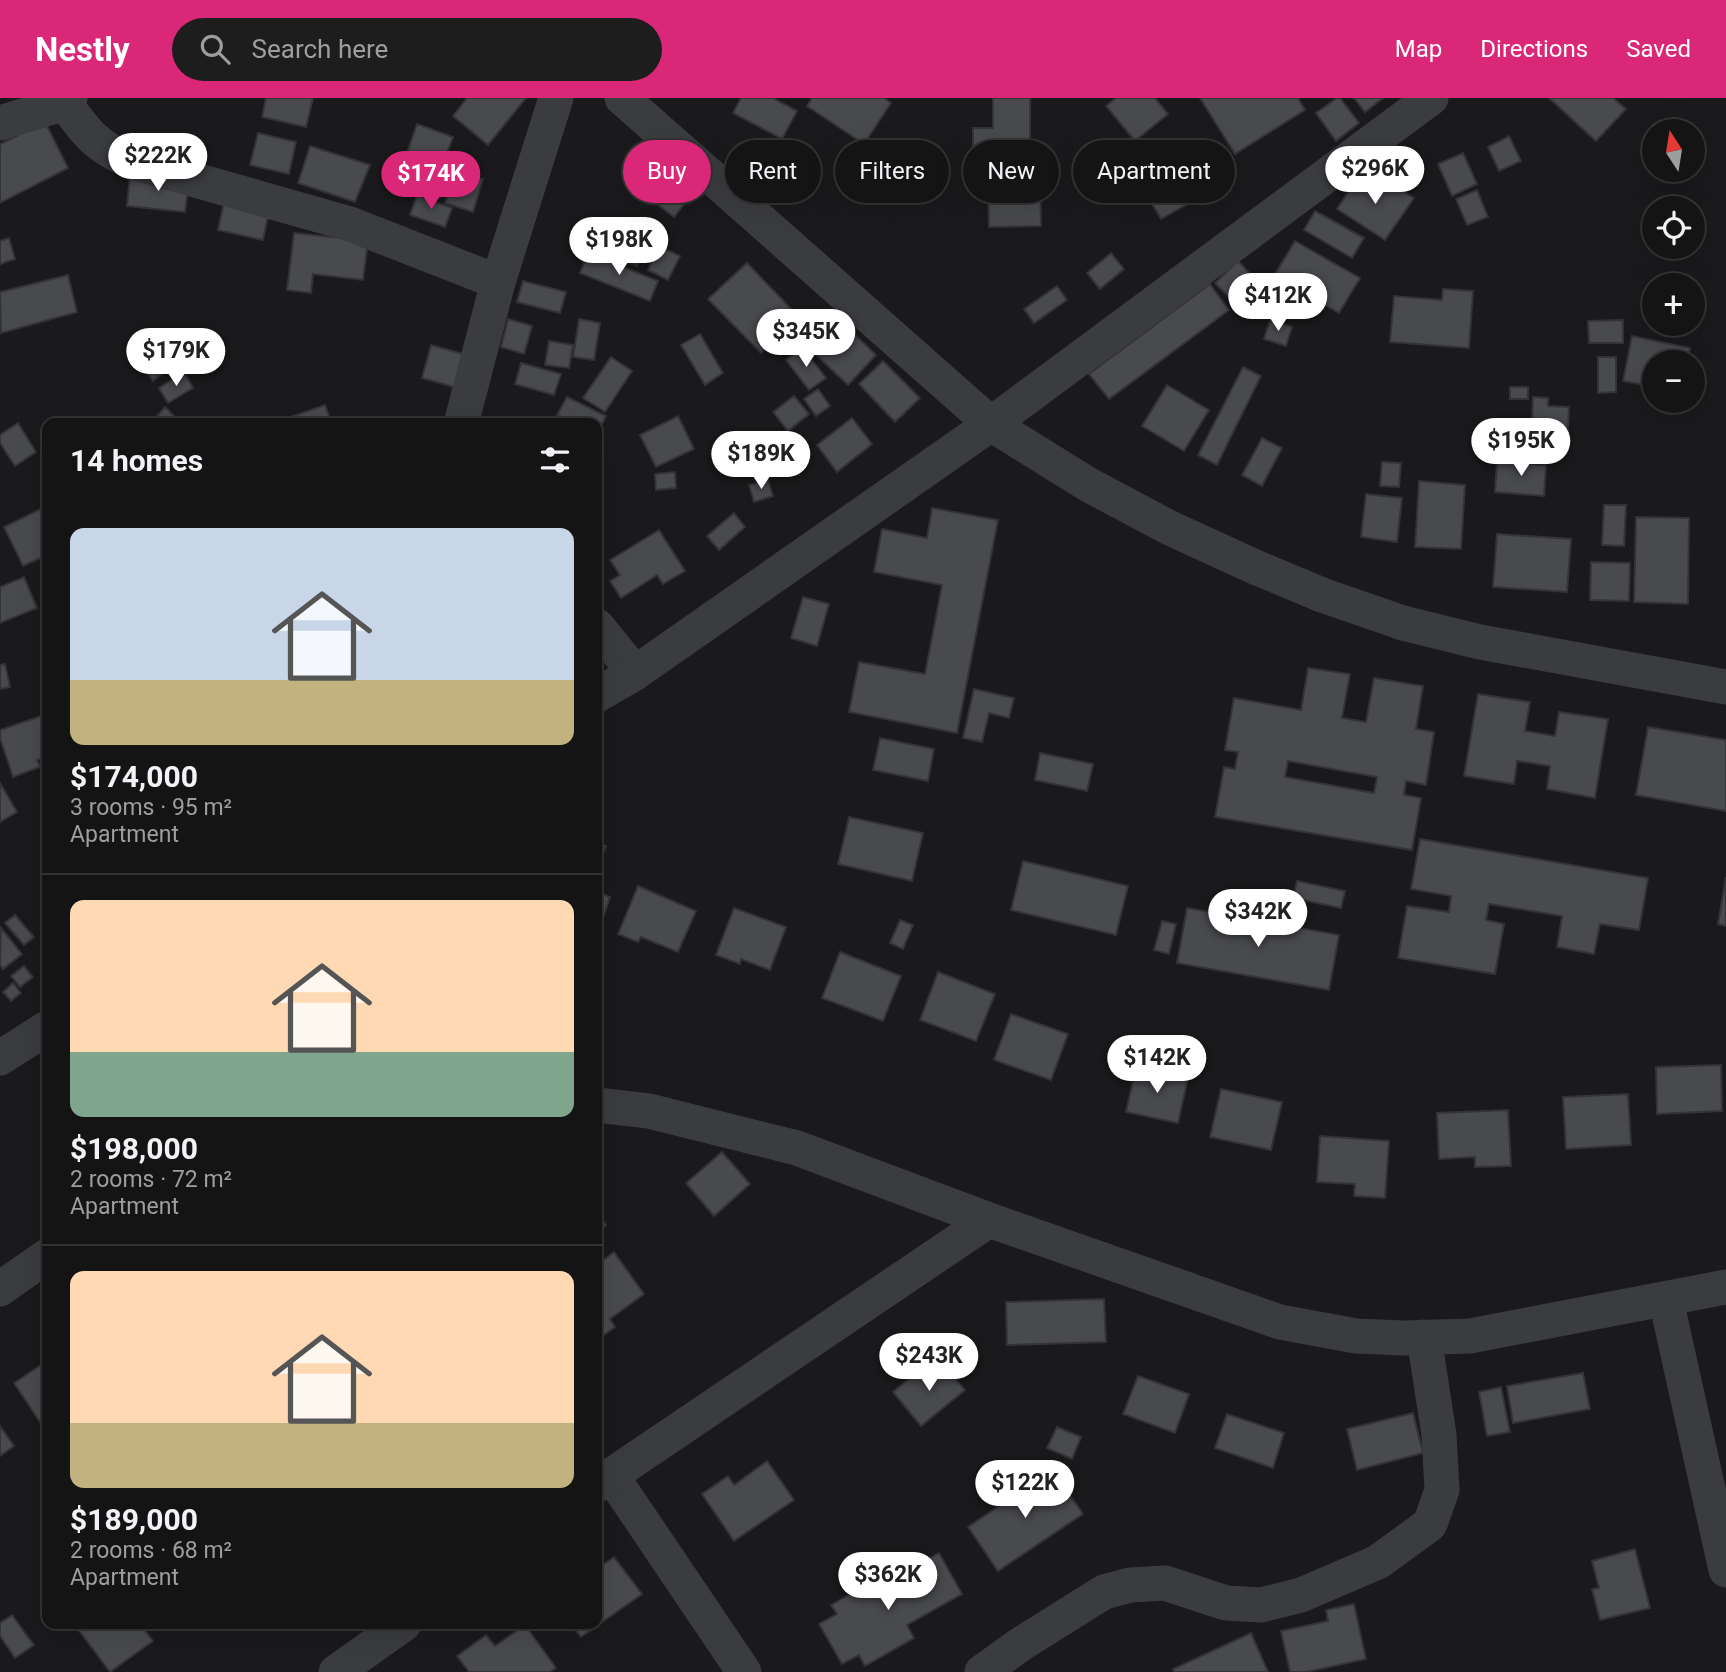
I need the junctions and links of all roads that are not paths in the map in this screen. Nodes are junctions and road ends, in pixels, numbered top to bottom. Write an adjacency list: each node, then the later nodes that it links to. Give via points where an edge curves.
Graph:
1 (556, 98): 6 (street)
2 (622, 98): 8 (street)
3 (1431, 98): 8 (street)
4 (67, 101): 5 (street); 6 (street, via 89,136 132,162 350,224)
5 (0, 123)
6 (498, 282): 7 (street)
7 (463, 418)
8 (991, 424): 10 (street); 11 (street, via 1089,485 1170,528 1322,595 1480,642)
9 (602, 632): 10 (street)
10 (635, 673): 12 (street)
11 (1726, 687)
12 (602, 692)
13 (42, 1031): 14 (street)
14 (0, 1058)
15 (602, 1106): 16 (street, via 649,1111 797,1148)
16 (989, 1220): 21 (street, via 1280,1322 1356,1336); 22 (street)
17 (42, 1260): 19 (street)
18 (1726, 1287): 20 (street)
19 (0, 1289)
20 (1666, 1300): 21 (street, via 1470,1336); 23 (street)
21 (1424, 1337): 27 (street, via 1442,1490 1430,1524 1378,1562 1301,1595 1261,1605 1226,1603 1165,1583 1104,1592)
22 (604, 1480): 26 (street)
23 (1726, 1570)
24 (397, 1629): 25 (street)
25 (337, 1672)
26 (744, 1672)
27 (982, 1672)

